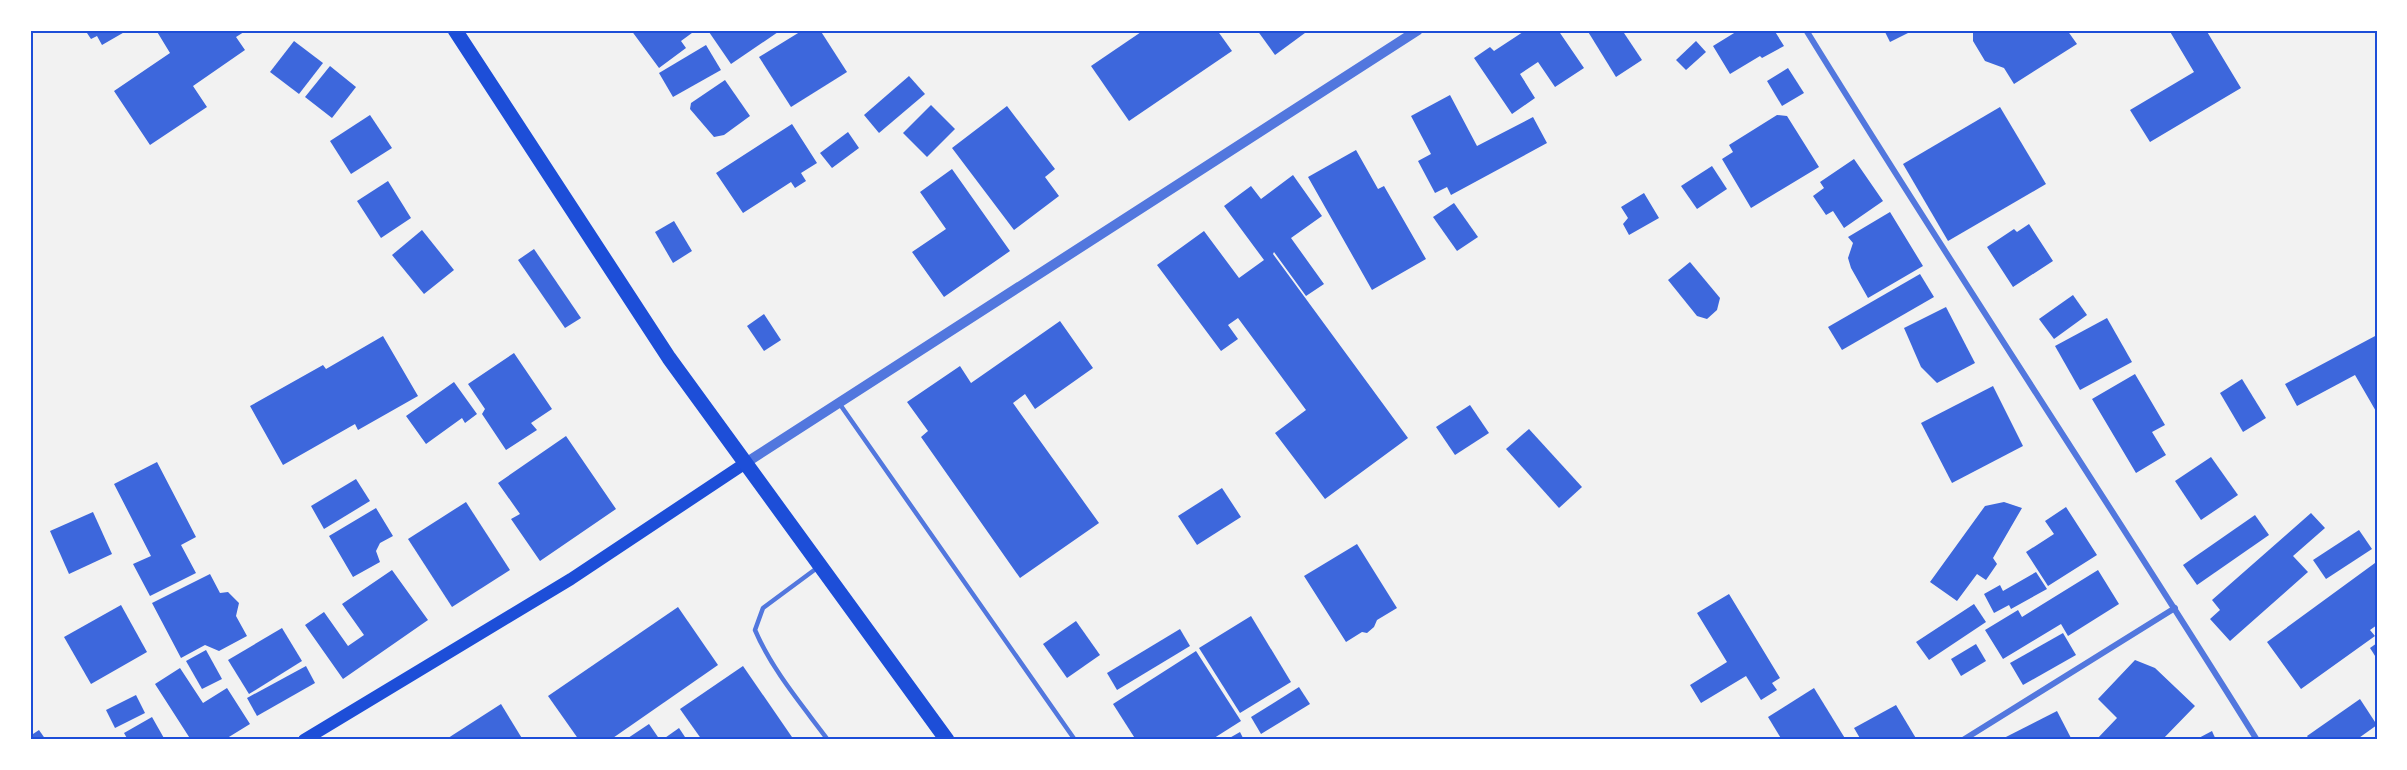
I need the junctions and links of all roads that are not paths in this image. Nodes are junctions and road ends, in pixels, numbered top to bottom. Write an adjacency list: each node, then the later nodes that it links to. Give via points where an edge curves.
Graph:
1 (455, 30): 5 (main road, via 663,348)
2 (1418, 30): 4 (street)
3 (1806, 30): 7 (street)
4 (839, 403): 5 (street); 11 (lane)
5 (744, 464): 6 (main road); 8 (main road, via 571,579)
6 (819, 566): 9 (lane, via 763,608 755,630 780,675); 10 (main road)
7 (2175, 608): 12 (street); 13 (street)
8 (304, 740)
9 (828, 740)
10 (947, 740)
11 (1075, 740)
12 (1964, 740)
13 (2257, 740)

